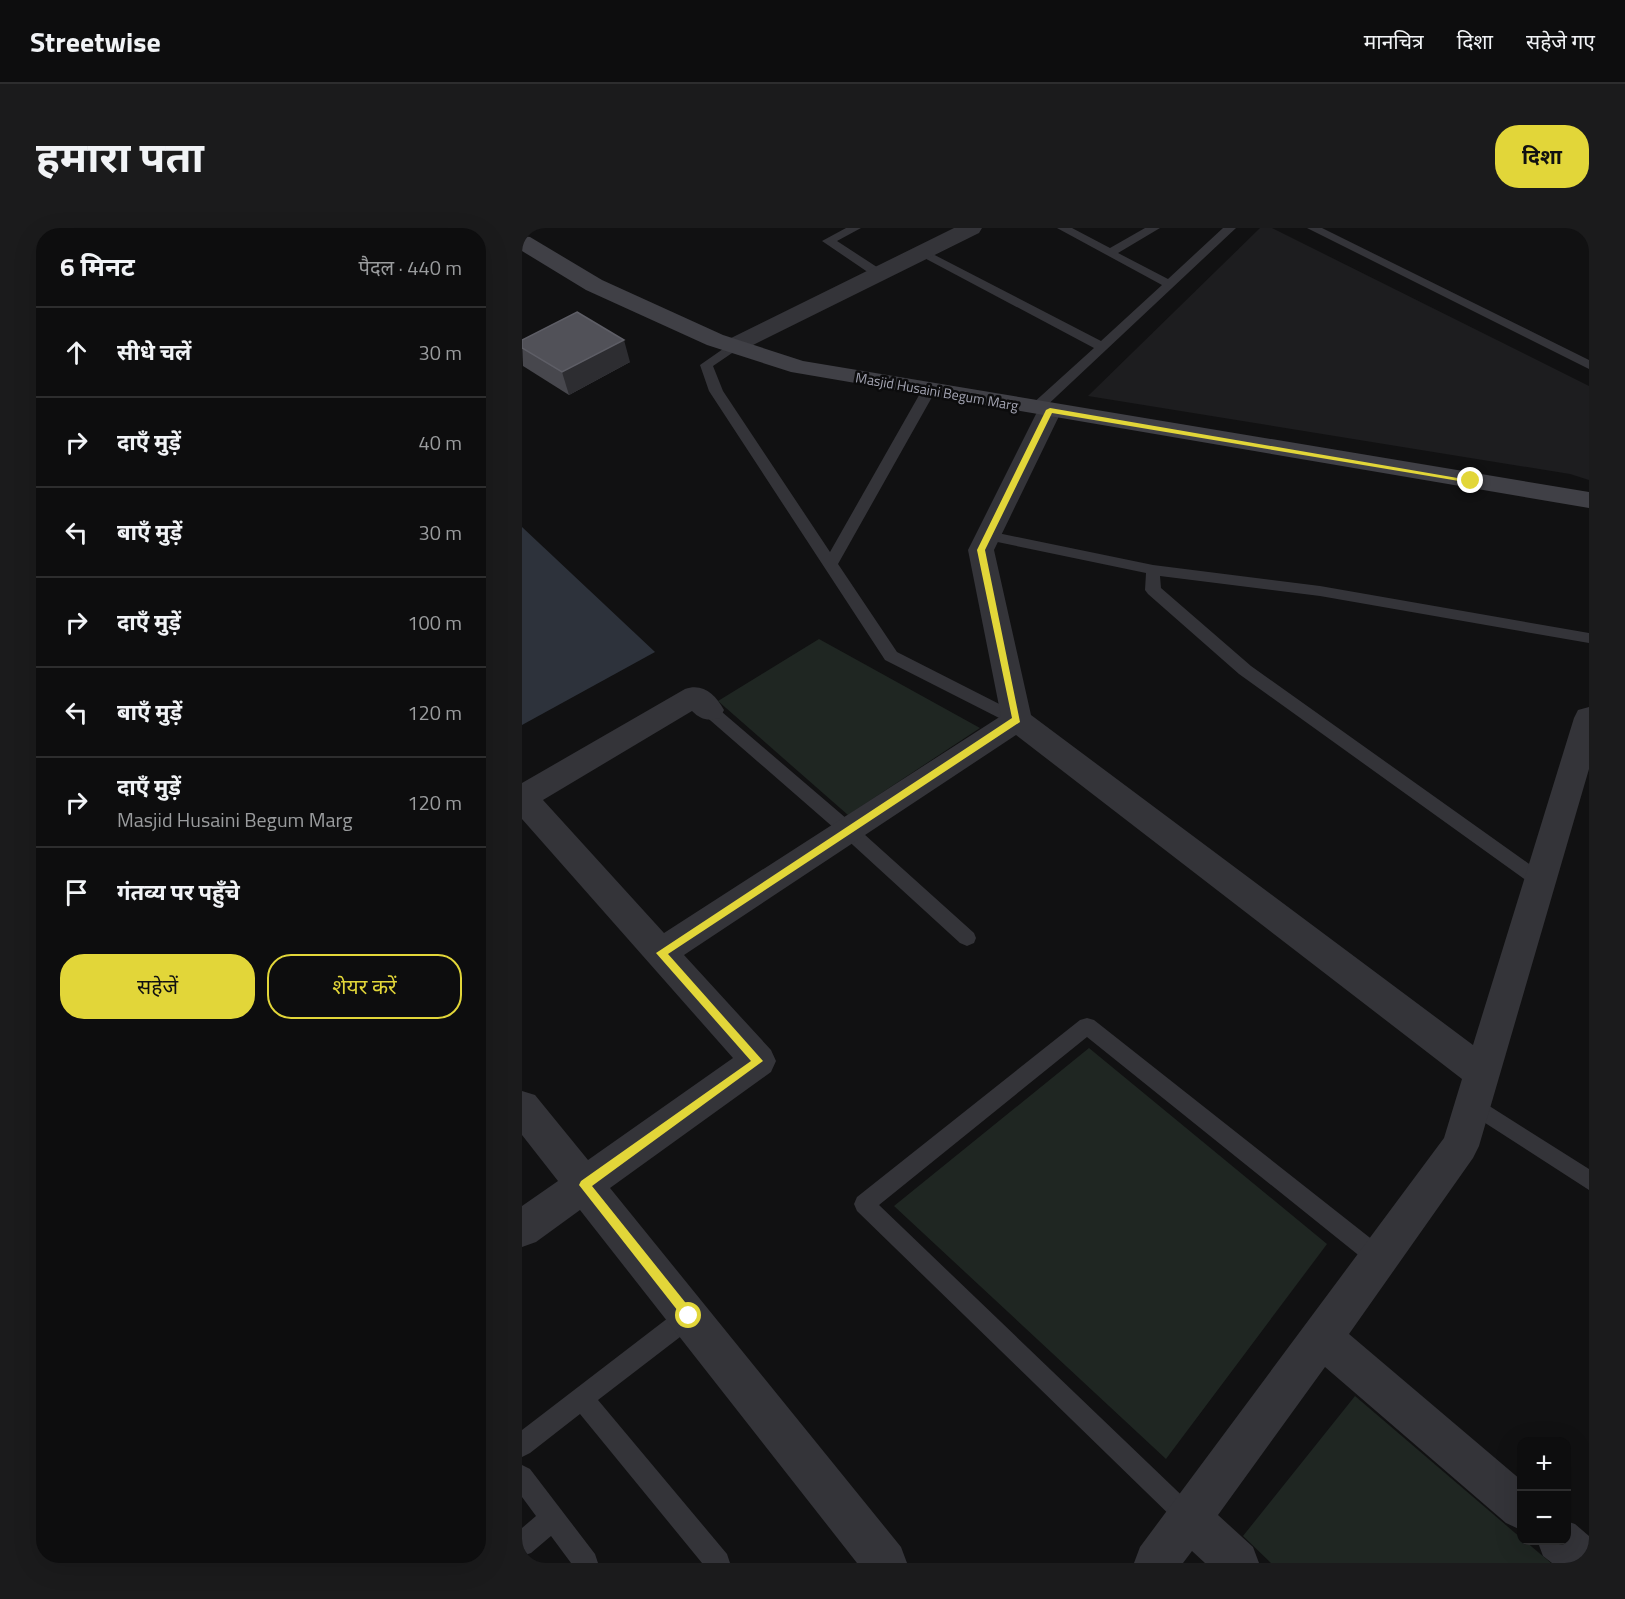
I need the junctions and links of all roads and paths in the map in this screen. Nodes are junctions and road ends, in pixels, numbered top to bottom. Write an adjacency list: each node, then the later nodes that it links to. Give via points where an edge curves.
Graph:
1 (855, 228): 10 (lane, via 828,241)
2 (971, 228): 9 (street)
3 (1064, 228): 8 (lane)
4 (1154, 228): 8 (lane)
5 (1230, 228): 11 (lane)
6 (1313, 228): 14 (lane)
7 (522, 242): 12 (street, Masjid Husaini Begum Marg, via 594,285)
8 (1109, 252): 11 (lane)
9 (921, 253): 10 (street); 13 (lane)
10 (879, 274): 12 (street)
11 (1169, 284): 13 (lane)
12 (733, 346): 15 (street, Masjid Husaini Begum Marg, via 799,367); 19 (lane, via 706,365 716,391)
13 (1102, 347): 16 (lane)
14 (1589, 365)
15 (929, 390): 16 (street, Masjid Husaini Begum Marg); 19 (lane)
16 (1043, 409): 17 (street, Masjid Husaini Begum Marg); 18 (street)
17 (1589, 500)
18 (988, 536): 20 (lane); 24 (street, via 981,550)
19 (830, 564): 24 (lane, via 891,656)
20 (1153, 570): 21 (lane, via 1320,591); 27 (lane, via 1153,590 1245,670)
21 (1589, 638)
22 (709, 710): 25 (street, via 694,696); 26 (lane)
23 (1589, 718): 27 (street)
24 (1017, 720): 26 (street); 30 (street)
25 (522, 798): 29 (street)
26 (848, 830): 28 (lane); 29 (street)
27 (1540, 881): 30 (street)
28 (967, 938)
29 (661, 953): 33 (street, via 758,1061)
30 (1477, 1088): 32 (lane); 35 (street, via 1460,1146)
31 (522, 1107): 33 (street)
32 (1589, 1180)
33 (585, 1185): 34 (street); 36 (street)
34 (522, 1229)
35 (1380, 1259): 37 (street); 43 (lane, via 1087,1026 864,1204)
36 (689, 1316): 38 (lane); 48 (street)
37 (1322, 1338): 41 (street); 43 (street)
38 (582, 1399): 39 (lane); 47 (lane)
39 (522, 1445)
40 (522, 1477): 42 (lane)
41 (1517, 1505)
42 (553, 1518): 44 (lane); 46 (lane)
43 (1189, 1518): 49 (street); 50 (street)
44 (522, 1544)
45 (1565, 1545): 51 (street)
46 (586, 1563)
47 (718, 1563)
48 (885, 1563)
49 (1156, 1563)
50 (1237, 1563)
51 (1586, 1563)

